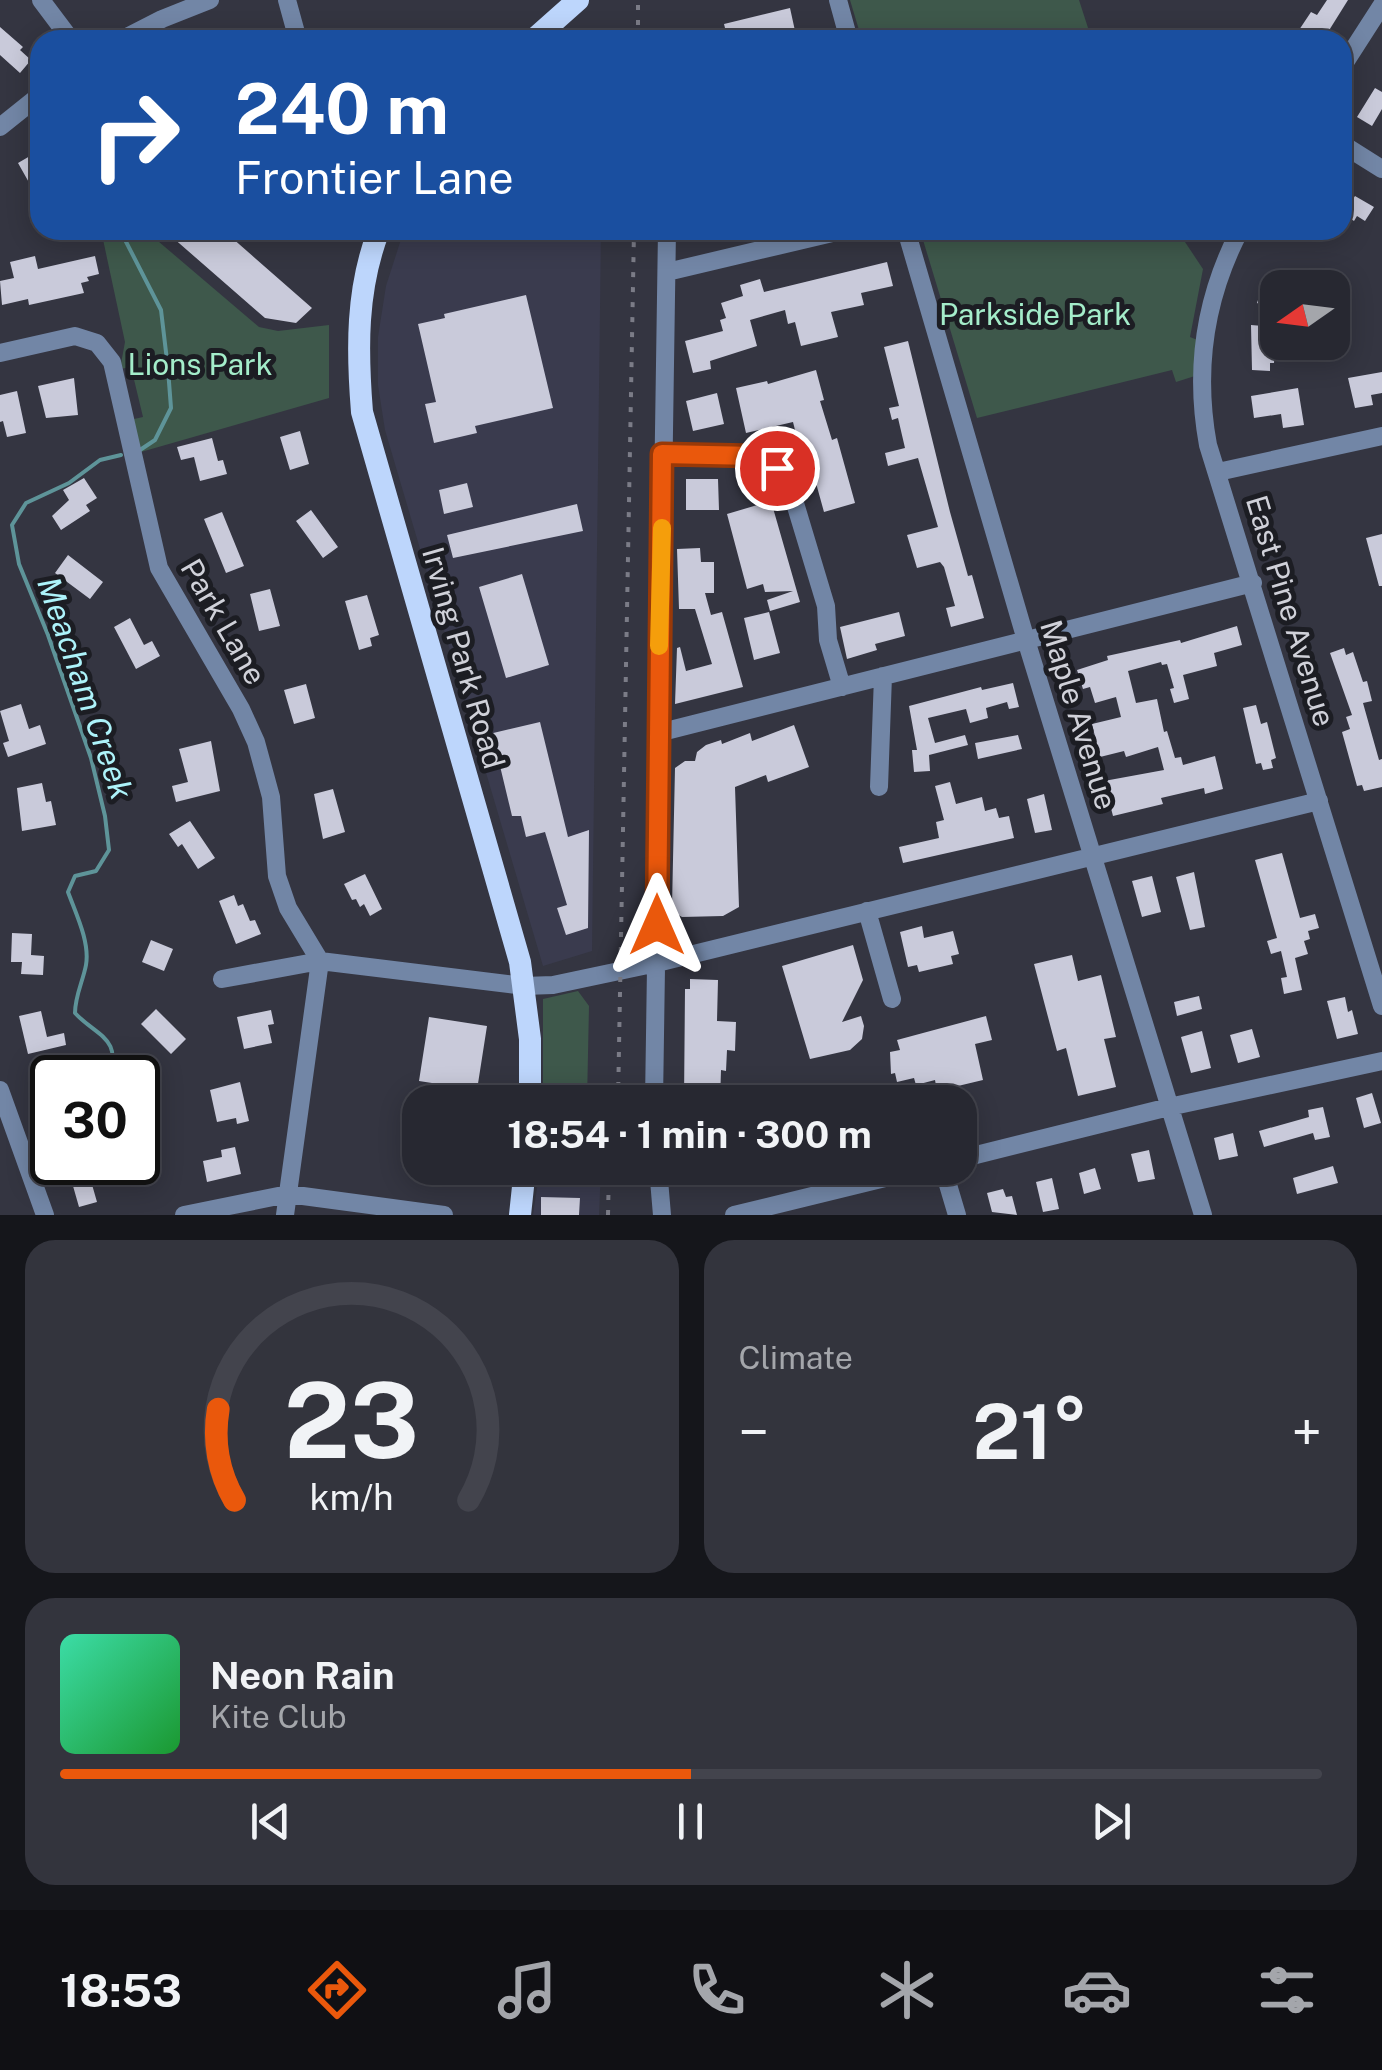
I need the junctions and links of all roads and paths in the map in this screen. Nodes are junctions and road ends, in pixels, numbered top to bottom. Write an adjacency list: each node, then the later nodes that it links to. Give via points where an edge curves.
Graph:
1 (41, 0): 7 (street)
2 (210, 0): 8 (street)
3 (288, 0): 9 (street)
4 (578, 0): 10 (main road)
5 (838, 0): 11 (street)
6 (1382, 4): 12 (street)
7 (63, 30)
8 (140, 30)
9 (296, 30)
10 (544, 30)
11 (846, 30)
12 (1352, 50)
13 (30, 103): 14 (street)
14 (0, 127)
15 (1352, 150): 16 (street)
16 (1382, 168)
17 (376, 240): 39 (main road, Irving Park Road, via 360,314 362,412)
18 (667, 240): 22 (street)
19 (802, 240): 22 (street)
20 (909, 240): 28 (street, Maple Avenue)
21 (1235, 240): 26 (street, East Pine Avenue, via 1203,340 1202,406)
22 (667, 272): 25 (street)
23 (0, 352): 36 (street, Park Lane, via 75,336 98,343 112,362 159,568 256,742 271,798 277,876)
24 (1382, 436): 26 (street)
25 (662, 454): 30 (street, via 755,456 783,474 826,606); 31 (street)
26 (1218, 472): 27 (street, East Pine Avenue)
27 (1253, 582): 28 (street); 33 (street, East Pine Avenue)
28 (1026, 640): 29 (street); 34 (street, Maple Avenue)
29 (883, 676): 30 (street); 32 (street)
30 (842, 687): 31 (street)
31 (658, 733): 37 (street)
32 (879, 786)
33 (1320, 801): 34 (street); 41 (street, East Pine Avenue)
34 (1092, 856): 35 (street); 46 (street, Maple Avenue)
35 (867, 911): 37 (street); 40 (street)
36 (320, 961): 38 (street); 39 (street); 52 (street)
37 (657, 963): 39 (street); 44 (street)
38 (222, 979)
39 (524, 986): 43 (main road, Irving Park Road)
40 (892, 998)
41 (1382, 1006)
42 (1382, 1061): 46 (street)
43 (530, 1085)
44 (654, 1085)
45 (0, 1090): 53 (street)
46 (1169, 1107): 47 (street); 61 (street, Maple Avenue)
47 (977, 1155)
48 (523, 1185): 57 (main road)
49 (659, 1185): 58 (street)
50 (857, 1185): 59 (street)
51 (948, 1185): 60 (street)
52 (288, 1194): 54 (street); 55 (street); 56 (street)
53 (45, 1215)
54 (184, 1215)
55 (285, 1215)
56 (444, 1215)
57 (520, 1215)
58 (662, 1215)
59 (734, 1215)
60 (957, 1215)
61 (1202, 1215)

